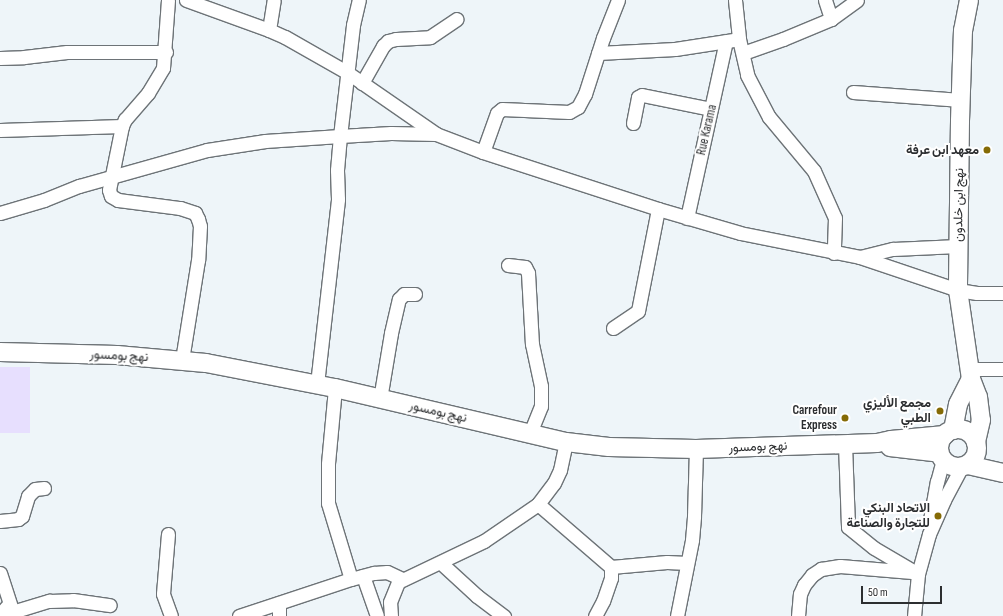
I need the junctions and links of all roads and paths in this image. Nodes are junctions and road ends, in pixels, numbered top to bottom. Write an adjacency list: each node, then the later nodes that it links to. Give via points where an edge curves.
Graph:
1 (168, 0): 17 (street)
2 (186, 0): 13 (street)
3 (274, 0): 13 (street)
4 (359, 0): 21 (street, via 353,25)
5 (618, 0): 18 (street)
6 (735, 0): 15 (street)
7 (825, 0): 12 (street)
8 (857, 0): 12 (street)
9 (960, 0): 14 (main road, نهج ابن خلدون)
10 (969, 0): 14 (main road, نهج ابن خلدون)
11 (458, 19): 22 (street, via 430,37 388,41)
12 (831, 19): 19 (street)
13 (269, 30): 21 (street)
14 (963, 30): 24 (main road, نهج ابن خلدون)
15 (739, 39): 16 (street); 19 (street)
16 (726, 41): 18 (street, via 674,49); 25 (street, Rue Karama)
17 (166, 52): 20 (street, via 67,52); 27 (street, via 163,68 155,82)
18 (598, 53): 31 (street, via 585,94 578,107 569,112 502,109 497,113)
19 (743, 53): 37 (street, via 747,75 764,110 814,171 820,184 834,218)
20 (0, 58)
21 (348, 73): 22 (street); 30 (street)
22 (362, 83): 29 (street)
23 (853, 92): 24 (street)
24 (961, 100): 36 (main road, نهج ابن خلدون)
25 (711, 109): 26 (street, via 642,94 638,97); 35 (street, Rue Karama)
26 (633, 123)
27 (122, 126): 28 (street); 32 (street)
28 (0, 130)
29 (436, 134): 30 (street); 31 (street)
30 (340, 136): 32 (street, via 265,141 206,150); 48 (street, via 338,199)
31 (483, 152): 33 (street)
32 (111, 177): 34 (street); 45 (street, via 109,190 114,198 180,208 195,214 198,219 198,260)
33 (658, 209): 35 (street); 43 (street, via 638,311)
34 (0, 213)
35 (687, 218): 37 (street, via 740,233)
36 (958, 246): 38 (street, via 893,249); 40 (main road, نهج ابن خلدون)
37 (834, 253): 38 (street)
38 (860, 257): 40 (street)
39 (508, 265): 52 (street, via 525,267 528,273 532,344 541,386 541,406)
40 (958, 290): 42 (street); 47 (main road, نهج ابن خلدون)
41 (414, 294): 50 (street, via 404,294 399,299)
42 (1003, 294)
43 (613, 328)
44 (0, 352): 45 (main road, نهج بومسور, via 117,354)
45 (182, 360): 48 (main road, نهج بومسور)
46 (1003, 370): 47 (street)
47 (970, 374): 51 (main road); 56 (main road, نهج ابن خلدون, via 978,397 981,420)
48 (317, 384): 49 (main road, نهج بومسور)
49 (335, 388): 50 (main road, نهج بومسور); 72 (street, via 328,464 328,503)
50 (380, 399): 52 (main road, نهج بومسور)
51 (949, 432): 54 (main road, نهج بومسور); 56 (main road, نهج بومسور, via 967,432); 58 (main road, via 939,447)
52 (530, 434): 53 (main road, نهج بومسور)
53 (566, 442): 57 (main road, نهج بومسور, via 609,448); 63 (street, via 560,470 554,483)
54 (877, 443): 55 (main road, نهج بومسور); 58 (main road, نهج بومسور)
55 (846, 444): 57 (main road, نهج بومسور); 71 (street, via 848,527 874,548)
56 (977, 444): 59 (main road, via 974,460); 60 (main road, نهج بومسور)
57 (696, 449): 68 (street, via 694,516)
58 (941, 456): 59 (main road, نهج بومسور, via 948,463); 66 (street)
59 (965, 465): 61 (main road, نهج بومسور); 66 (street, via 944,500)
60 (1003, 468)
61 (1003, 473)
62 (44, 488): 64 (street, via 35,489 28,496 22,516 18,519)
63 (538, 504): 67 (street, via 484,541); 69 (street)
64 (0, 521)
65 (168, 534): 78 (street, via 163,594)
66 (929, 534): 71 (street)
67 (441, 563): 73 (street); 82 (street, via 477,596)
68 (687, 563): 69 (street, via 667,562); 84 (street)
69 (611, 567): 83 (street, via 611,578)
70 (0, 572): 76 (street)
71 (916, 573): 85 (street, via 840,566 821,569 804,585 800,594); 86 (street)
72 (357, 577): 73 (street, via 387,572); 74 (street); 81 (street)
73 (402, 579): 77 (street, via 395,585 392,593)
74 (278, 603): 79 (street); 80 (street)
75 (110, 605): 76 (street, via 55,600)
76 (9, 611)
77 (390, 615)
78 (170, 616)
79 (239, 616)
80 (280, 616)
81 (377, 616)
82 (504, 616)
83 (595, 616)
84 (677, 616)
85 (798, 616)
86 (914, 616)

